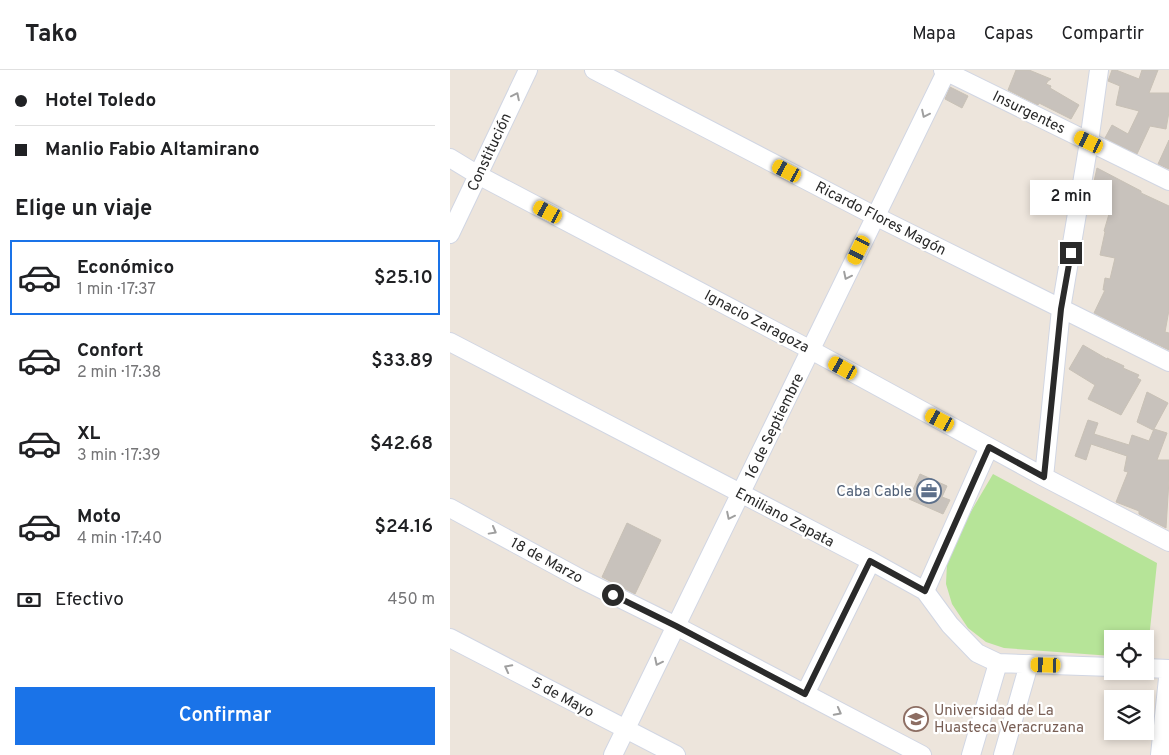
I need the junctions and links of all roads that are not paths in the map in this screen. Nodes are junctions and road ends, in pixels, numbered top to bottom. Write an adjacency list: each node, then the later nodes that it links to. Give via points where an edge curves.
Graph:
1 (528, 70): 7 (street, Constitución, one-way to 1)
2 (594, 70): 9 (street, Ricardo Flores Magón)
3 (945, 70): 5 (street, Insurgentes); 9 (street, 16 de Septiembre, one-way to 9)
4 (1099, 70): 5 (street)
5 (1089, 142): 8 (street, Insurgentes); 11 (street)
6 (450, 158): 7 (street, Ignacio Zaragoza)
7 (478, 175): 10 (street, Constitución); 13 (street, Ignacio Zaragoza)
8 (1169, 181)
9 (875, 216): 11 (street, Ricardo Flores Magón); 13 (street, 16 de Septiembre, one-way to 13)
10 (450, 234)
11 (1061, 309): 14 (street, Ricardo Flores Magón); 16 (street)
12 (450, 342): 17 (street, Emiliano Zapata)
13 (811, 350): 15 (street, Ignacio Zaragoza); 17 (street, 16 de Septiembre)
14 (1169, 362)
15 (989, 447): 16 (street, Ignacio Zaragoza); 21 (street)
16 (1044, 477): 19 (street, Ignacio Zaragoza)
17 (741, 494): 20 (street, Emiliano Zapata); 22 (street, 16 de Septiembre, one-way to 22)
18 (450, 508): 22 (street, 18 de Marzo, one-way to 22)
19 (1169, 542)
20 (870, 561): 21 (street, Emiliano Zapata); 29 (street)
21 (925, 591): 24 (street, Emiliano Zapata, via 977,653)
22 (676, 626): 29 (street, 18 de Marzo); 30 (street, 16 de Septiembre, one-way to 30)
23 (450, 638): 30 (street, 5 de Mayo, one-way to 23)
24 (998, 663): 25 (street, Emiliano Zapata); 34 (street)
25 (1029, 664): 26 (street, Emiliano Zapata); 35 (street)
26 (1104, 667)
27 (1154, 668): 28 (street)
28 (1169, 669): 36 (street)
29 (805, 694): 33 (street, 18 de Marzo, one-way to 33)
30 (626, 730): 31 (street, 16 de Septiembre); 32 (street, 5 de Mayo)
31 (613, 755)
32 (676, 755)
33 (922, 755)
34 (971, 755)
35 (1003, 755)
36 (1160, 755)

